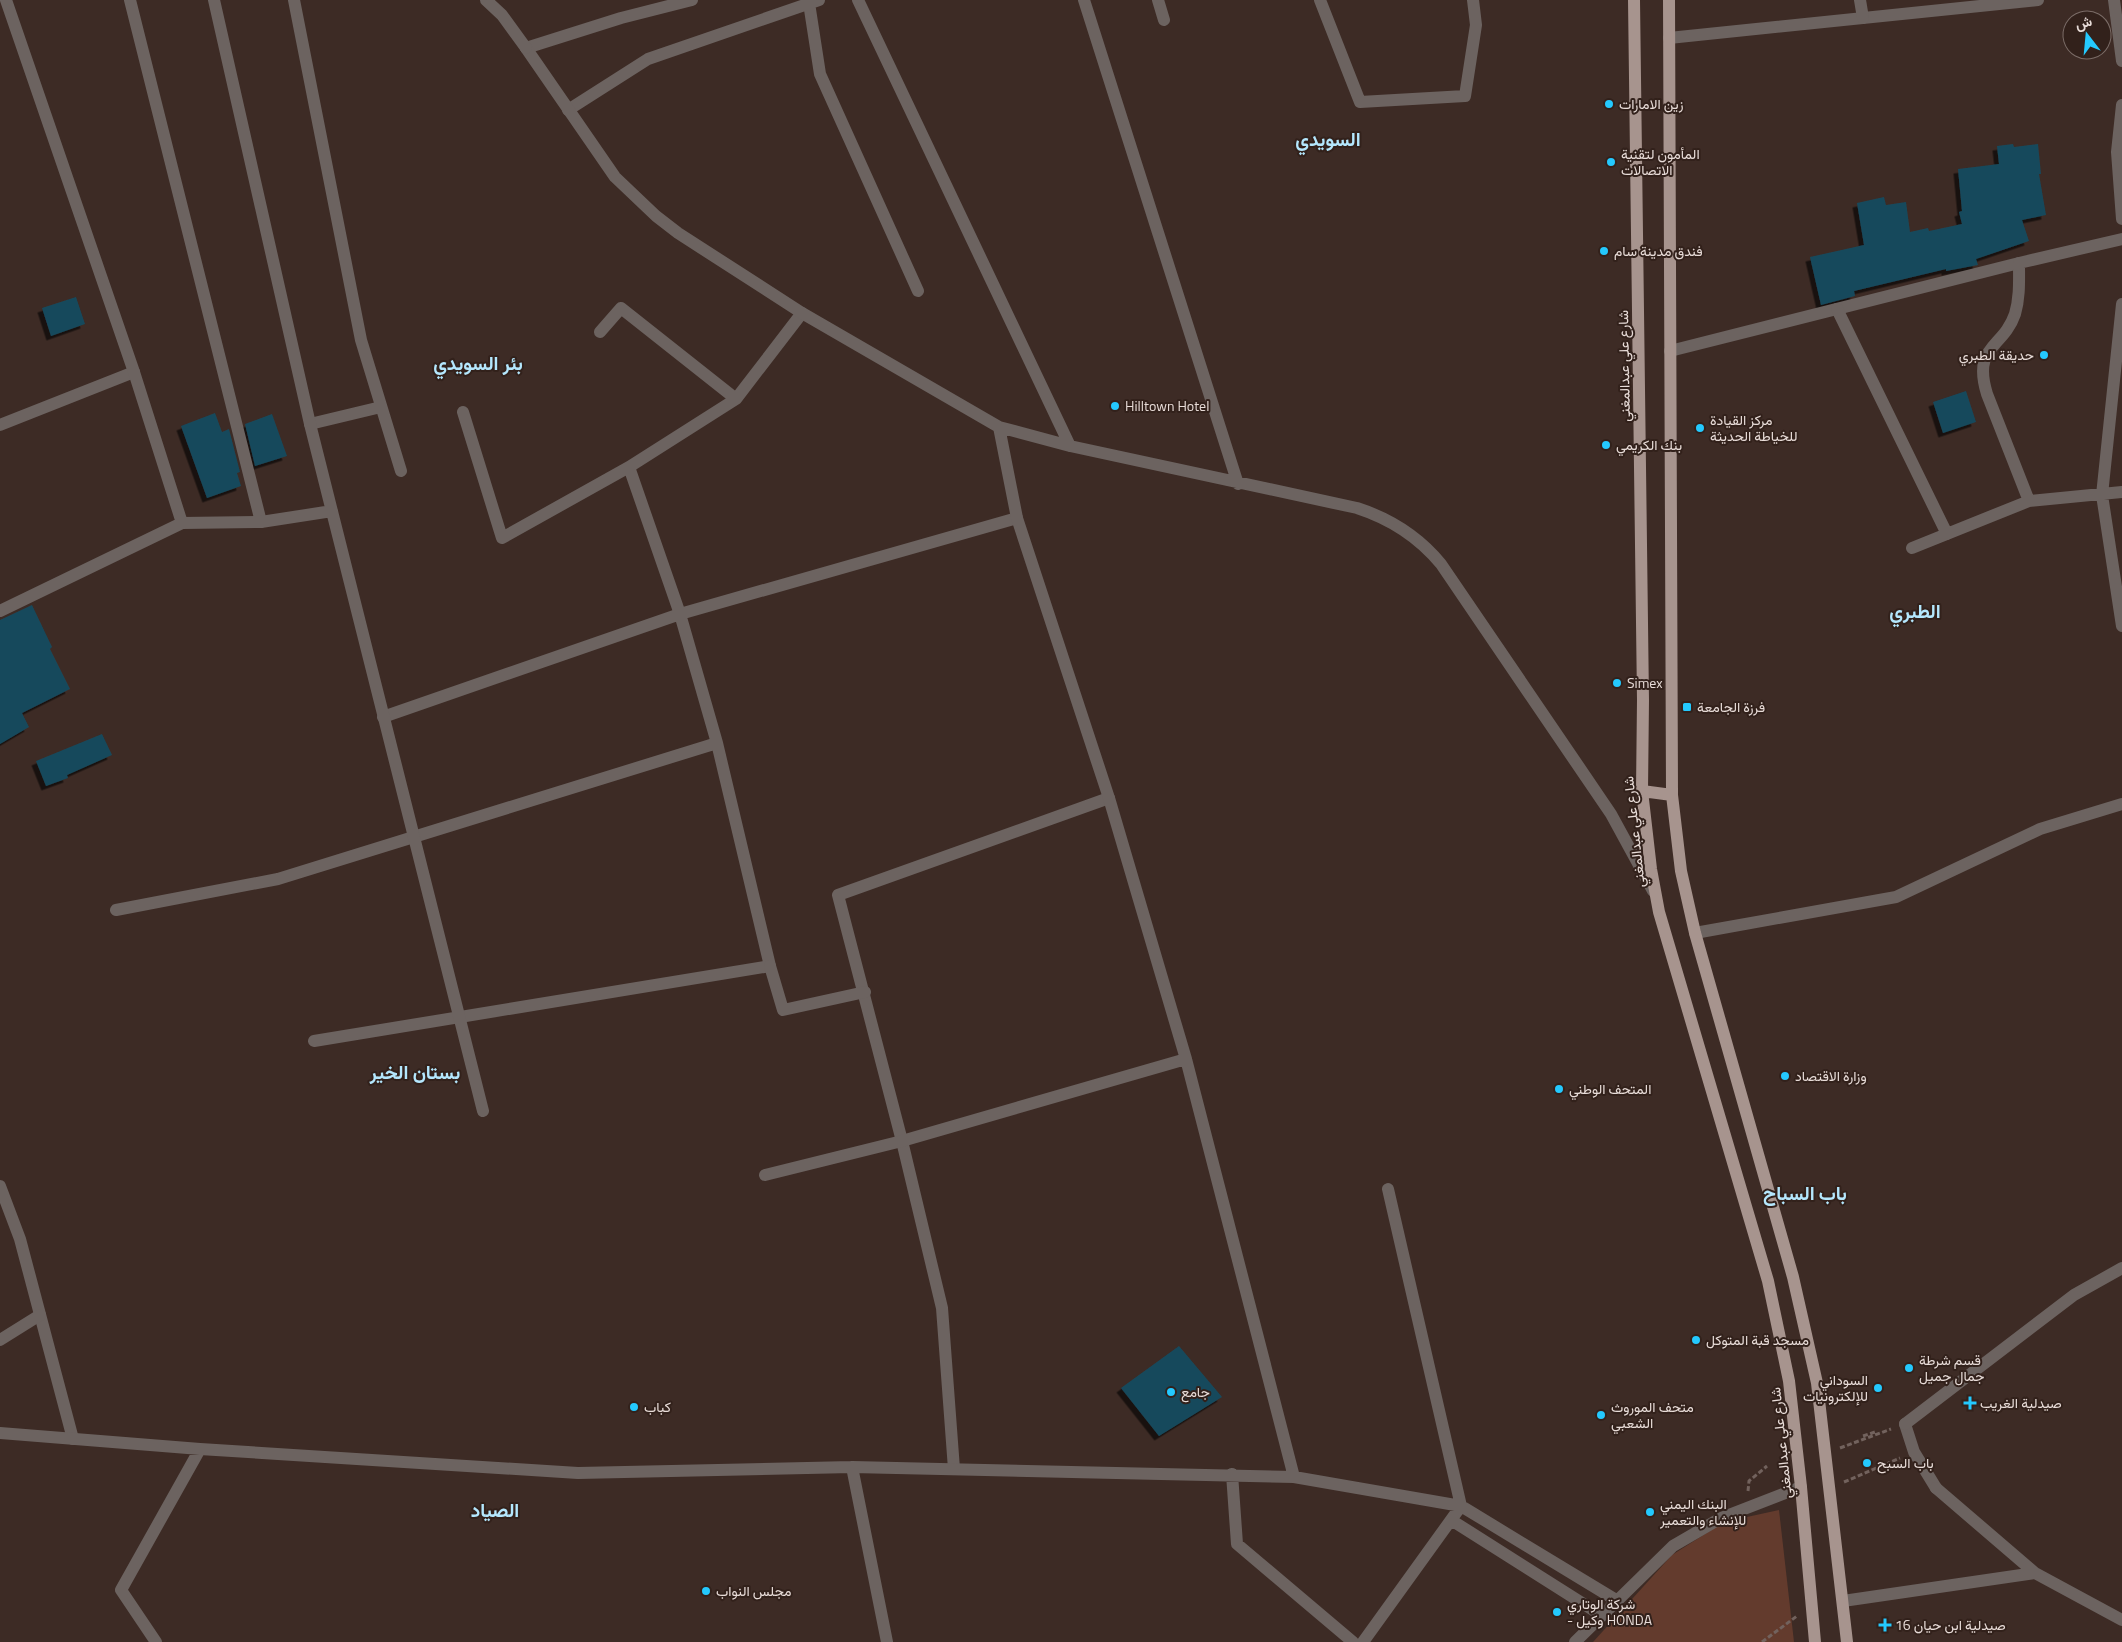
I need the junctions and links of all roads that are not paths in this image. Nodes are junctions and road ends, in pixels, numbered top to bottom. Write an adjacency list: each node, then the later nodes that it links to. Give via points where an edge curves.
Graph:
1 (6, 0): 34 (street)
2 (130, 0): 50 (street)
3 (214, 0): 38 (street)
4 (294, 0): 36 (street, via 361,340)
5 (486, 0): 21 (street, via 502,15)
6 (692, 0): 21 (street)
7 (858, 0): 41 (street)
8 (1084, 0): 44 (street)
9 (1158, 0): 19 (street)
10 (1320, 0): 11 (street, via 1360,102 1465,96 1476,25)
11 (1473, 0)
12 (1634, 0): 59 (main road, شارع علي عبدالمغني)
13 (1669, 0): 20 (main road)
14 (1860, 0): 18 (street)
15 (2038, 0): 18 (street)
16 (2114, 0): 22 (street)
17 (814, 2): 24 (street, via 648,59); 28 (street, via 820,74)
18 (1863, 18): 20 (street)
19 (1164, 20)
20 (1669, 38): 33 (main road)
21 (526, 48): 24 (street)
22 (2122, 61)
23 (2122, 105): 25 (street, via 2117,152)
24 (568, 110): 31 (street, via 616,177 656,216)
25 (2122, 219)
26 (2122, 239): 27 (street)
27 (2019, 263): 30 (street); 47 (street, via 2019,297 2014,315 1984,360 1982,378)
28 (918, 291)
29 (2122, 304): 46 (street)
30 (1837, 309): 33 (street); 52 (street)
31 (802, 313): 35 (street); 40 (street)
32 (600, 332): 35 (street, via 621,308)
33 (1670, 351): 60 (main road)
34 (134, 372): 39 (street); 51 (street)
35 (736, 399): 42 (street)
36 (381, 407): 38 (street); 43 (street)
37 (463, 412): 42 (street, via 502,538)
38 (310, 424): 48 (street)
39 (0, 425)
40 (999, 426): 41 (street); 49 (street)
41 (1070, 446): 44 (street)
42 (629, 467): 55 (street)
43 (401, 470)
44 (1238, 484): 64 (street, via 1373,513 1404,529 1430,551 1611,814)
45 (2122, 492): 46 (street)
46 (2102, 494): 47 (street); 56 (street)
47 (2029, 501): 52 (street)
48 (332, 511): 50 (street); 57 (street)
49 (1017, 518): 55 (street); 61 (street)
50 (261, 522): 51 (street)
51 (182, 523): 54 (street)
52 (1947, 534): 53 (street)
53 (1912, 548)
54 (0, 611)
55 (680, 614): 57 (street); 58 (street)
56 (2122, 626)
57 (384, 717): 63 (street)
58 (717, 743): 63 (street); 67 (street)
59 (1642, 791): 60 (main road); 64 (main road, شارع علي عبدالمغني)
60 (1672, 795): 66 (main road, via 1682,872)
61 (1109, 798): 68 (street, via 838,895); 71 (street)
62 (2122, 804): 66 (street, via 2040,829 1896,897)
63 (414, 837): 65 (street, via 278,879); 69 (street)
64 (1657, 898): 87 (main road, شارع علي عبدالمغني, via 1768,1281 1789,1381)
65 (116, 910)
66 (1695, 933): 92 (main road, via 1793,1278 1817,1383)
67 (770, 966): 68 (street, via 784,1010); 69 (street)
68 (864, 992): 73 (street)
69 (459, 1017): 70 (street); 72 (street)
70 (314, 1041)
71 (1186, 1059): 73 (street); 86 (street)
72 (483, 1111)
73 (902, 1141): 74 (street); 84 (street, via 942,1308)
74 (765, 1175)
75 (0, 1186): 78 (street, via 20,1239)
76 (1388, 1189): 88 (street)
77 (2122, 1268): 90 (street, via 2074,1295 1903,1424 1914,1452 1936,1488)
78 (40, 1315): 79 (street); 81 (street)
79 (0, 1340)
80 (0, 1433): 81 (street)
81 (73, 1439): 82 (street)
82 (200, 1449): 83 (street, via 578,1473); 95 (street, via 121,1590)
83 (852, 1467): 84 (street); 96 (street)
84 (954, 1469): 85 (street)
85 (1232, 1474): 86 (street); 97 (street, via 1237,1544)
86 (1294, 1477): 88 (street)
87 (1801, 1487): 91 (street, via 1747,1507 1697,1531 1673,1546); 100 (main road, شارع علي عبدالمغني)
88 (1461, 1506): 89 (street); 91 (street)
89 (1452, 1520): 93 (street); 98 (street)
90 (2035, 1573): 92 (street); 94 (street)
91 (1616, 1600): 93 (street)
92 (1843, 1601): 101 (main road)
93 (1601, 1615): 99 (street)
94 (2122, 1620)
95 (156, 1642)
96 (887, 1642)
97 (1353, 1642)
98 (1363, 1642)
99 (1575, 1642)
100 (1814, 1642)
101 (1847, 1642)

